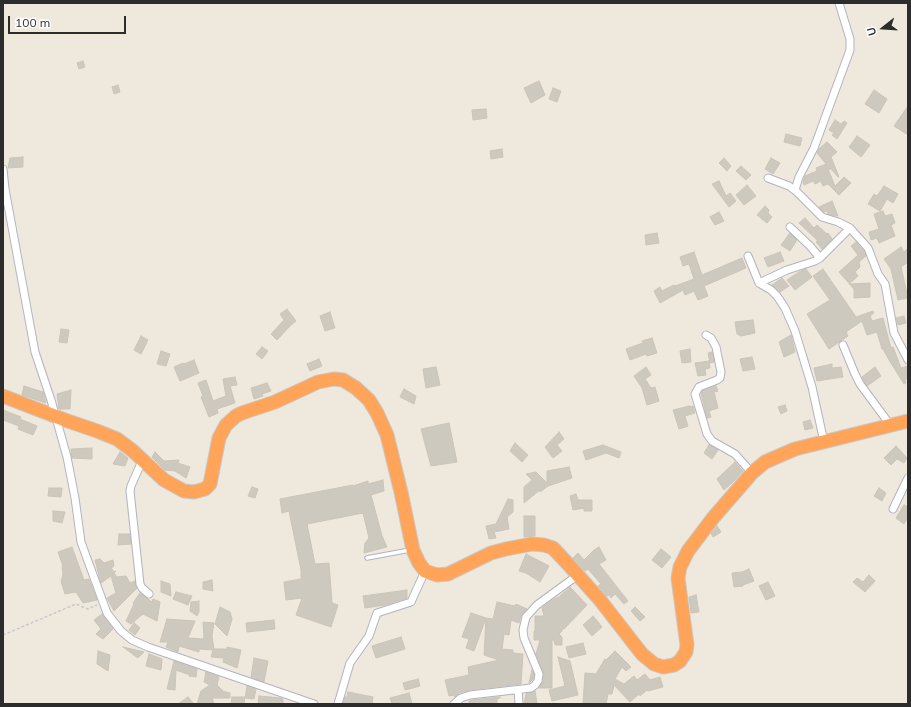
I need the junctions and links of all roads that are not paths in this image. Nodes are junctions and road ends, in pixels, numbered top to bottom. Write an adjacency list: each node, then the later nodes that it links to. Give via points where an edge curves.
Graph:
1 (839, 3): 4 (street, via 850,40 850,50 814,148)
2 (3, 169): 14 (street, via 35,352)
3 (768, 178): 4 (street)
4 (795, 190): 6 (street, via 822,218)
5 (790, 227): 8 (street)
6 (850, 228): 8 (street); 12 (street, via 868,248 878,274 885,284 894,333)
7 (748, 256): 9 (street)
8 (820, 258): 9 (street)
9 (759, 283): 17 (street, via 777,296 795,331 812,387)
10 (706, 335): 19 (street, via 716,347 721,372 720,378 699,387 695,394 707,434 712,442 734,454)
11 (843, 345): 16 (street, via 860,384)
12 (908, 360)
13 (3, 396): 14 (highway)
14 (56, 416): 18 (highway, via 116,439); 28 (street, via 68,464 81,542 102,603 121,631 132,640 148,647)
15 (908, 421): 16 (highway)
16 (891, 426): 17 (highway)
17 (824, 442): 19 (highway, via 785,453 766,462)
18 (142, 461): 22 (highway, via 173,486 187,492 198,491 210,484 219,438 226,425 236,416 275,402 318,382 343,380 368,400 387,435); 26 (street, via 130,491 140,584)
19 (752, 473): 25 (highway, via 713,518 688,551 680,567 679,591 687,645 680,662 663,667 648,660)
20 (908, 478): 21 (street)
21 (893, 509)
22 (413, 550): 23 (lane); 24 (highway)
23 (367, 558)
24 (425, 571): 25 (highway, via 437,575 448,574 491,553 539,544 553,548); 29 (street, via 411,602 377,613 369,636 350,663)
25 (578, 575): 27 (street, via 537,605 526,617 522,630 539,678 535,686)
26 (149, 594)
27 (518, 690): 30 (street, via 470,695); 31 (street)
28 (314, 704)
29 (338, 704)
30 (454, 704)
31 (519, 704)

